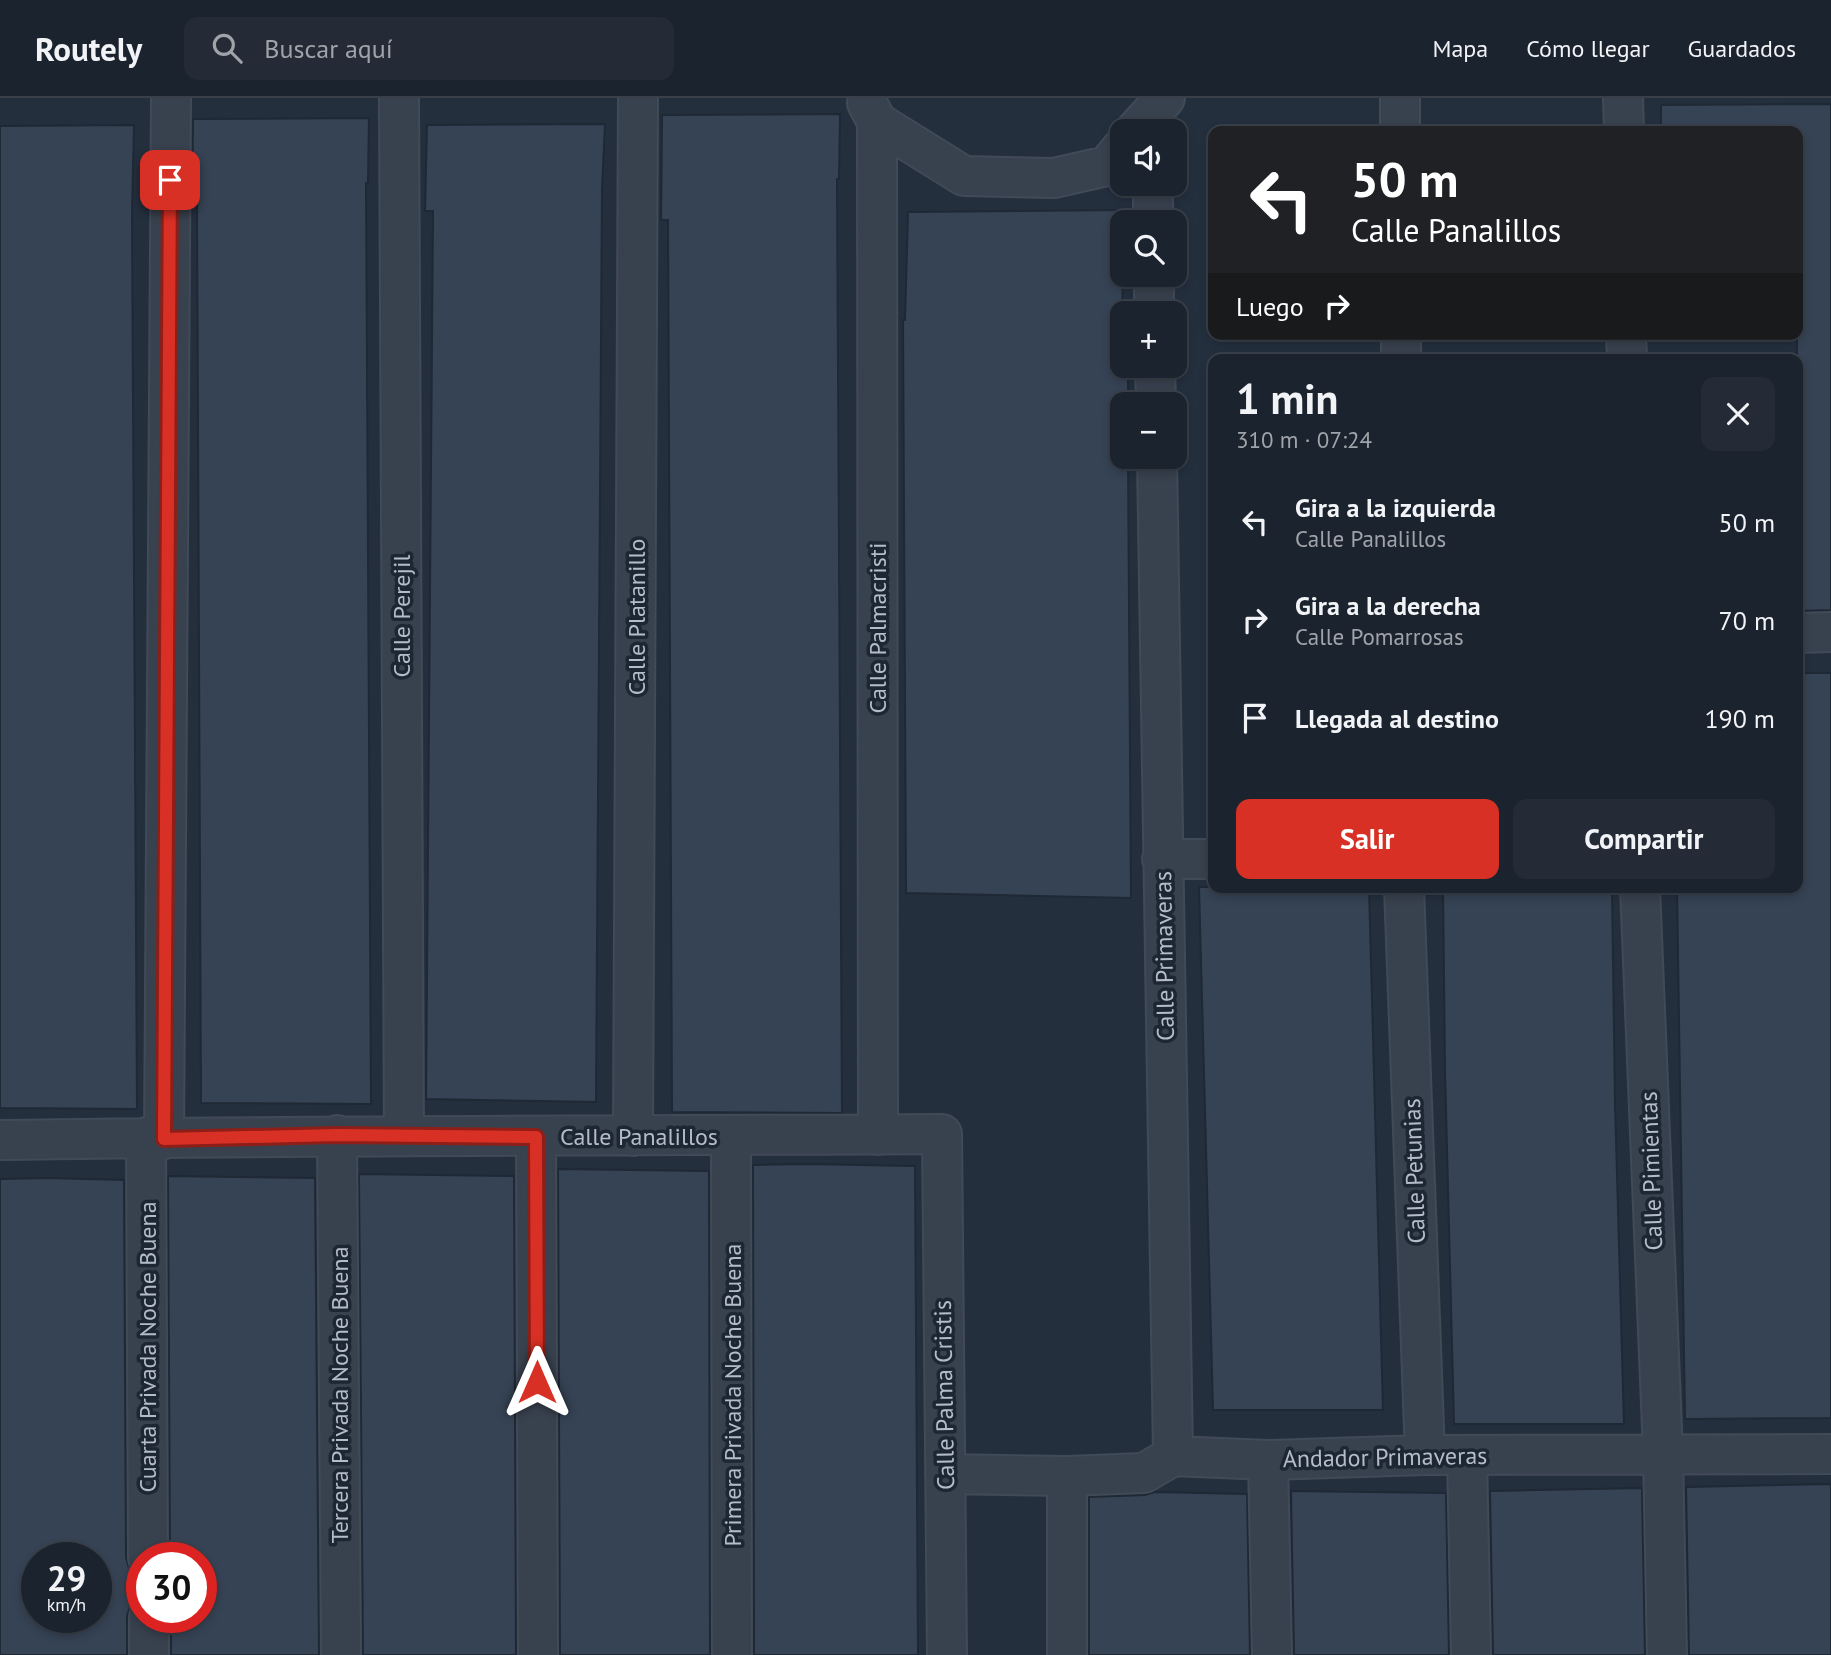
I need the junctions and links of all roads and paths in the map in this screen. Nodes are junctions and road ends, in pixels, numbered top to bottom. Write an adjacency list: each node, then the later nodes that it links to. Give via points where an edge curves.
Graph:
1 (171, 98): 24 (street, Cuarta Privada Noche Buena)
2 (399, 98): 18 (street, Calle Perejil)
3 (638, 98): 21 (street, Calle Platanillo)
4 (1400, 98): 7 (street)
5 (1623, 98): 8 (street)
6 (879, 106): 9 (street, via 964,176 1054,178); 19 (street, Calle Palmacristi)
7 (1400, 126)
8 (1624, 126)
9 (1110, 162)
10 (1157, 469): 13 (street, Calle Primaveras)
11 (1831, 632): 12 (street)
12 (1803, 633)
13 (1162, 859): 14 (street); 30 (street, Calle Primaveras)
14 (1208, 859)
15 (1404, 893): 28 (street, Calle Petunias)
16 (1640, 893): 26 (street, Calle Pimientas)
17 (337, 1135): 18 (street, Calle Panalillos); 24 (street, Calle Panalillos); 37 (street, Tercera Privada Noche Buena)
18 (404, 1135): 23 (street, Calle Panalillos)
19 (878, 1135): 20 (street, Calle Panalillos); 22 (street, Calle Panalillos)
20 (942, 1135): 32 (street, Calle Palma Cristis)
21 (633, 1136): 22 (street, Calle Panalillos); 23 (street, Calle Panalillos)
22 (731, 1136): 39 (street, Primera Privada Noche Buena)
23 (536, 1137): 38 (street)
24 (155, 1138): 25 (street, Calle Panalillos); 34 (street, Cuarta Privada Noche Buena)
25 (0, 1140)
26 (1663, 1454): 27 (street, Andador Primaveras); 29 (street, Andador Primaveras); 44 (street, Calle Pimientas)
27 (1831, 1454)
28 (1425, 1455): 29 (street, Andador Primaveras); 31 (street, Andador Primaveras)
29 (1468, 1455): 43 (street)
30 (1174, 1456): 31 (street, Andador Primaveras); 33 (street, via 1144,1474)
31 (1268, 1460): 42 (street)
32 (945, 1474): 33 (street); 40 (street, Calle Palma Cristis)
33 (1067, 1476): 41 (street)
34 (148, 1542)
35 (149, 1633): 36 (street)
36 (149, 1655)
37 (341, 1655)
38 (538, 1655)
39 (732, 1655)
40 (947, 1655)
41 (1067, 1655)
42 (1272, 1655)
43 (1471, 1655)
44 (1667, 1655)

